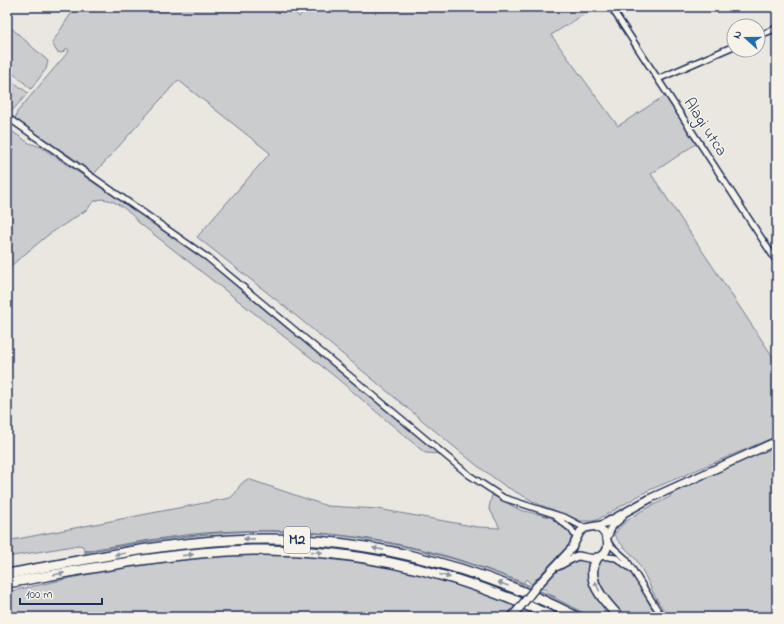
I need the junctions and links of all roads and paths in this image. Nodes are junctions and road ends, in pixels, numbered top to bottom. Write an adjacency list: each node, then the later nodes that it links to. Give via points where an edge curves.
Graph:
1 (611, 7): 5 (street, Alagi utca)
2 (777, 28): 3 (street)
3 (766, 33)
4 (726, 49): 5 (street)
5 (658, 79): 7 (street, Alagi utca)
6 (7, 117): 10 (street, via 208,258 469,474 504,498)
7 (777, 262)
8 (777, 441): 9 (street)
9 (633, 508): 11 (street); 14 (street, via 612,526)
10 (551, 514): 12 (street); 13 (street, via 565,524)
11 (596, 527): 12 (street); 14 (street, via 604,532)
12 (585, 528): 13 (street)
13 (577, 540): 15 (street, via 577,548); 18 (street)
14 (608, 540): 16 (street, via 607,548); 17 (street, via 626,559)
15 (583, 556): 16 (street); 18 (street, via 572,558)
16 (599, 557): 17 (street, via 616,558); 24 (highway, one-way to 16, via 605,601 592,577 591,570)
17 (632, 570): 25 (street)
18 (550, 572): 21 (street, bridge)
19 (7, 574): 23 (highway, M2, one-way to 19, via 508,585 445,564 371,548 294,540 232,540 161,547)
20 (7, 583): 22 (highway, M2, one-way to 22, via 163,557 253,550 293,551 370,558 441,574 505,596)
21 (514, 614)
22 (553, 617)
23 (577, 617)
24 (619, 617)
25 (662, 617)

